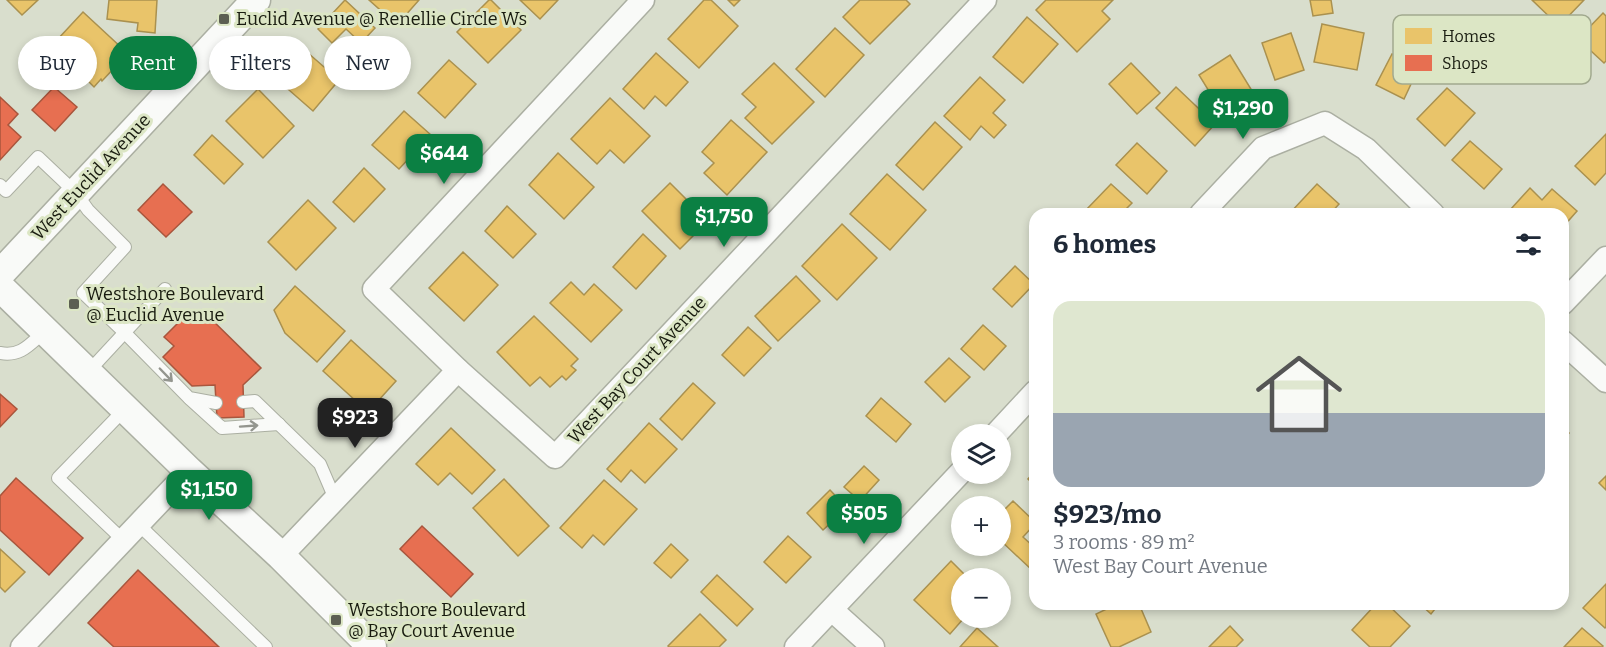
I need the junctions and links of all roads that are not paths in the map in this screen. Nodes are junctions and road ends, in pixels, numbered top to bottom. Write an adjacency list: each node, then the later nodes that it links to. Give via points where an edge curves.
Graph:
1 (256, 0): 5 (street, West Euclid Avenue)
2 (643, 0): 17 (street, via 374,289)
3 (985, 0): 17 (street, West Bay Court Avenue, via 555,457)
4 (0, 185): 5 (lane, via 6,191 38,157)
5 (76, 193): 9 (street, West Euclid Avenue); 14 (lane, via 125,247 83,293)
6 (1207, 208): 7 (street, via 1263,148 1325,123 1366,149)
7 (1427, 208)
8 (1606, 258): 12 (street)
9 (0, 274)
10 (0, 287): 13 (street)
11 (165, 289): 14 (lane)
12 (1569, 297)
13 (45, 331): 16 (lane, via 22,351); 18 (street)
14 (125, 333): 18 (lane); 20 (lane, one-way to 20)
15 (1569, 347): 19 (street)
16 (0, 353)
17 (458, 370): 29 (street)
18 (88, 372): 24 (street)
19 (1606, 381)
20 (189, 398): 23 (lane); 25 (lane, one-way to 25, via 222,428)
21 (1029, 399): 26 (street)
22 (243, 402): 25 (lane, via 255,401)
23 (216, 403)
24 (126, 409): 27 (street); 30 (lane, via 58,478)
25 (279, 424): 29 (lane, via 320,464)
26 (1005, 424)
27 (189, 471): 30 (street); 31 (street)
28 (951, 483): 32 (street)
29 (335, 499): 31 (street)
30 (130, 532): 33 (street); 34 (lane)
31 (281, 556): 35 (street)
32 (832, 610): 36 (street); 37 (street)
33 (22, 647)
34 (266, 647)
35 (372, 647)
36 (796, 647)
37 (873, 647)

